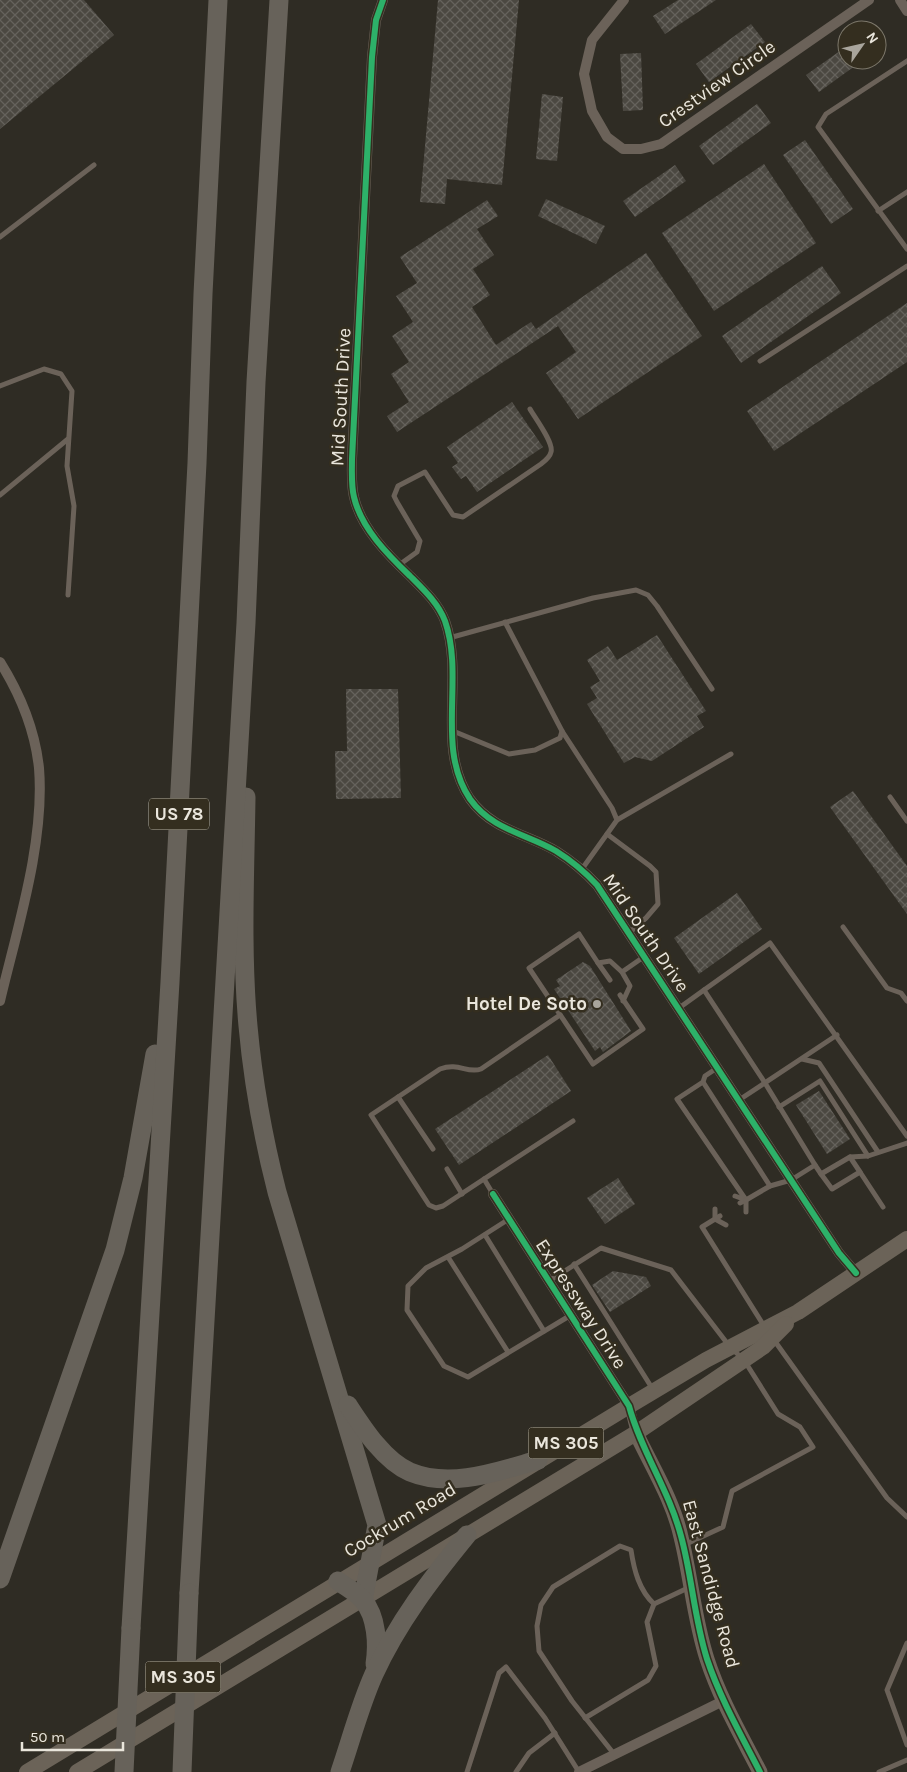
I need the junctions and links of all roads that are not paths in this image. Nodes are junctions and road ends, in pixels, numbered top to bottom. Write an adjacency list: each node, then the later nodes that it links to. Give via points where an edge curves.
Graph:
1 (213, 0): 9 (highway)
2 (218, 0): 9 (highway, US 78)
3 (279, 0): 27 (highway, US 78)
4 (383, 0): 22 (street, Mid South Drive, via 376,20 372,57 352,483 354,498 366,524)
5 (624, 0): 6 (street, Crestview Circle, via 592,40 584,74 592,111 607,137 623,149 661,144)
6 (869, 0)
7 (900, 0): 8 (street)
8 (907, 10)
9 (215, 57): 43 (highway, US 78)
10 (907, 60): 13 (lane, via 826,114 818,127)
11 (94, 165): 14 (lane)
12 (907, 192): 13 (lane)
13 (878, 211): 15 (lane)
14 (0, 237)
15 (907, 249)
16 (907, 266): 17 (lane)
17 (760, 361)
18 (0, 386): 20 (lane, via 44,369 61,374 72,391)
19 (530, 410): 22 (lane, via 550,442 551,455 463,517 454,515 425,472 398,486 394,496 396,502 420,541 417,552)
20 (68, 439): 21 (lane); 23 (lane, via 66,466 74,506)
21 (0, 495)
22 (399, 565): 25 (street, Mid South Drive, via 439,608)
23 (68, 595)
24 (505, 622): 25 (lane); 28 (lane, via 636,590 648,595 657,606); 30 (lane)
25 (449, 638): 29 (street, Mid South Drive)
26 (0, 662): 45 (street, via 31,728 40,787 35,848)
27 (241, 676): 95 (highway, via 246,769 244,957 252,1071 277,1192); 120 (highway, US 78, bridge, via 189,1593)
28 (712, 688)
29 (453, 731): 30 (lane, via 509,754 535,750 560,738); 36 (street, Mid South Drive, via 460,780 475,805 496,824 555,850)
30 (562, 731): 33 (lane)
31 (731, 754): 33 (lane)
32 (890, 797): 34 (lane)
33 (617, 820): 35 (lane)
34 (907, 821)
35 (607, 834): 36 (lane); 38 (lane, via 656,872 658,904)
36 (582, 869): 38 (street, Mid South Drive, via 608,898)
37 (843, 927): 46 (lane, via 887,988 901,993)
38 (630, 932): 39 (street, Mid South Drive)
39 (645, 956): 41 (lane); 47 (street, Mid South Drive)
40 (598, 963): 41 (lane, via 610,961); 42 (lane); 48 (lane, via 578,934 529,968)
41 (622, 972): 48 (lane, via 630,986 622,998 643,1029 592,1064)
42 (610, 980)
43 (170, 982): 104 (highway, via 157,1040 146,1116 115,1250); 119 (highway, US 78, bridge)
44 (704, 990): 47 (lane); 49 (lane, via 770,943); 53 (lane)
45 (0, 1001)
46 (907, 1002)
47 (679, 1008): 51 (street, Mid South Drive)
48 (560, 1015): 54 (lane, via 482,1069 450,1065)
49 (837, 1035): 50 (lane); 58 (lane)
50 (802, 1059): 53 (lane); 61 (lane, via 819,1063)
51 (717, 1067): 52 (lane, via 705,1076); 55 (street, Mid South Drive)
52 (703, 1082): 70 (lane); 74 (lane, via 677,1099)
53 (765, 1083): 55 (lane); 56 (lane)
54 (398, 1097): 60 (lane); 71 (lane, via 371,1115 423,1197 436,1208)
55 (738, 1100): 69 (street, Mid South Drive)
56 (779, 1107): 62 (lane, via 820,1080); 64 (lane)
57 (573, 1120): 68 (lane)
58 (907, 1136)
59 (907, 1143): 61 (lane)
60 (433, 1149)
61 (878, 1152): 62 (lane)
62 (868, 1156): 63 (lane)
63 (850, 1157): 66 (lane); 67 (lane)
64 (815, 1165): 67 (lane); 69 (lane)
65 (447, 1169): 71 (lane)
66 (860, 1172): 67 (lane, via 832,1189); 76 (lane)
67 (821, 1174)
68 (484, 1179): 71 (lane); 72 (lane)
69 (791, 1180): 70 (lane); 87 (street, Mid South Drive)
70 (770, 1186): 74 (lane)
71 (462, 1194)
72 (494, 1194): 80 (street, Expressway Drive)
73 (735, 1196): 74 (lane)
74 (746, 1200): 75 (lane); 78 (lane)
75 (740, 1204)
76 (883, 1207)
77 (715, 1209): 81 (lane)
78 (746, 1212)
79 (720, 1216): 81 (lane)
80 (509, 1219): 83 (lane); 88 (street, Expressway Drive)
81 (715, 1219): 82 (lane); 91 (lane, via 702,1227)
82 (726, 1225)
83 (484, 1235): 85 (lane); 90 (lane)
84 (907, 1239): 87 (main road, Cockrum Road / MS 305)
85 (448, 1256): 93 (lane); 93 (lane, via 426,1268 408,1286 407,1310 444,1366 468,1377)
86 (574, 1264): 88 (lane); 92 (lane, via 601,1248 671,1270); 96 (lane)
87 (856, 1273): 91 (main road, Cockrum Road / MS 305)
88 (549, 1281): 89 (street, Expressway Drive)
89 (571, 1315): 90 (lane); 97 (street, Expressway Drive)
90 (544, 1331): 93 (lane)
91 (769, 1333): 92 (main road, Cockrum Road / MS 305); 94 (main road, Cockrum Road / MS 305); 100 (lane, via 887,1498)
92 (730, 1347): 94 (lane); 96 (main road, Cockrum Road / MS 305)
93 (508, 1352)
94 (744, 1360): 98 (main road, Cockrum Road / MS 305); 102 (lane, via 778,1414 800,1427 813,1447 732,1491 723,1527)
95 (337, 1386): 99 (highway, via 368,1436 410,1472 440,1478 467,1478); 103 (highway, via 377,1524)
96 (654, 1391): 97 (main road, Cockrum Road / MS 305)
97 (629, 1406): 98 (street, Expressway Drive); 99 (main road, Cockrum Road / MS 305)
98 (636, 1432): 101 (main road, Cockrum Road / MS 305); 102 (street, East Sandidge Road, via 667,1495)
99 (538, 1460): 103 (main road, Cockrum Road / MS 305)
100 (907, 1517)
101 (467, 1535): 107 (main road, Cockrum Road / MS 305); 110 (highway, via 409,1608)
102 (683, 1545): 106 (street, East Sandidge Road)
103 (371, 1560): 105 (main road, Cockrum Road / MS 305); 107 (highway)
104 (0, 1579)
105 (338, 1581): 107 (highway); 117 (main road, Cockrum Road / MS 305)
106 (690, 1587): 108 (lane); 111 (street, East Sandidge Road, via 707,1659)
107 (363, 1600): 110 (highway, via 376,1636); 118 (main road, Cockrum Road / MS 305)
108 (654, 1604): 112 (lane, via 647,1622 656,1666 648,1680); 112 (lane, via 644,1596 631,1550 620,1546 553,1587 541,1605 537,1626 539,1651)
109 (907, 1643): 114 (lane, via 887,1690)
110 (373, 1676): 121 (highway)
111 (724, 1701): 115 (street); 125 (street, East Sandidge Road)
112 (585, 1718): 115 (lane)
113 (555, 1733): 122 (lane, via 506,1667 499,1673); 123 (lane, via 529,1753); 124 (lane)
114 (907, 1745)
115 (614, 1754): 124 (street)
116 (907, 1760): 126 (lane)
117 (27, 1772)
118 (77, 1772)
119 (124, 1772)
120 (182, 1772)
121 (340, 1772)
122 (467, 1772)
123 (516, 1772)
124 (579, 1772)
125 (761, 1772)
126 (879, 1772)

